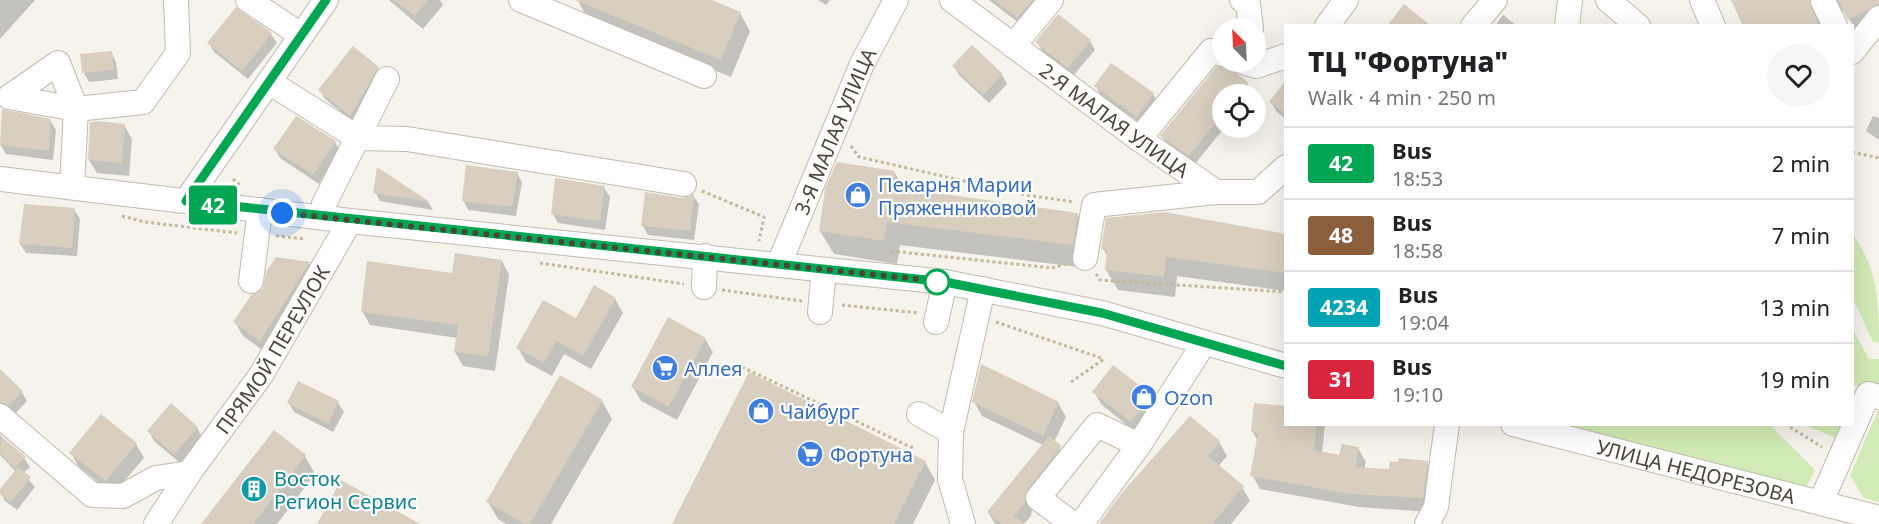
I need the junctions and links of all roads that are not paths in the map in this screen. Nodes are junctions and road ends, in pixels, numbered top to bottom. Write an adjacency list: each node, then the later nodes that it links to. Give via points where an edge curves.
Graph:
1 (176, 0): 37 (street, via 178,53 143,102 76,109)
2 (248, 0): 23 (street)
3 (326, 0): 23 (street)
4 (521, 0): 29 (street)
5 (896, 0): 45 (street, 3-Я МАЛАЯ УЛИЦА, via 862,64)
6 (952, 0): 24 (street, 2-Я МАЛАЯ УЛИЦА)
7 (1051, 0): 24 (street)
8 (1242, 0): 15 (street, via 1248,4)
9 (1346, 0): 17 (street)
10 (1495, 0): 18 (street)
11 (1571, 0): 19 (street)
12 (1608, 0): 20 (street)
13 (1702, 0): 21 (street)
14 (1823, 1): 22 (street)
15 (1250, 18)
16 (1879, 18): 25 (street)
17 (1328, 24)
18 (1475, 24)
19 (1567, 24)
20 (1636, 24)
21 (1712, 24)
22 (1834, 24)
23 (301, 35): 31 (street)
24 (1013, 46): 33 (street, 2-Я МАЛАЯ УЛИЦА)
25 (1854, 49)
26 (1212, 51): 33 (street)
27 (1284, 56): 28 (street)
28 (1266, 60)
29 (704, 76)
30 (387, 79): 32 (street)
31 (269, 82): 32 (street); 39 (street)
32 (358, 138): 36 (street, via 407,139); 40 (street)
33 (1139, 139): 38 (street, 2-Я МАЛАЯ УЛИЦА)
34 (1284, 169): 38 (street, via 1258,192)
35 (0, 179): 37 (street)
36 (684, 184)
37 (72, 186): 39 (street)
38 (1216, 192): 44 (street, via 1094,206)
39 (186, 201): 41 (street)
40 (324, 204)
41 (260, 210): 42 (street); 47 (street)
42 (350, 221): 43 (street); 64 (street, ПРЯМОЙ ПЕРЕУЛОК, via 261,375)
43 (705, 256): 45 (street); 49 (street)
44 (1085, 258)
45 (779, 264): 46 (street)
46 (824, 270): 48 (street); 51 (street)
47 (251, 281)
48 (945, 282): 50 (street); 52 (street)
49 (708, 288)
50 (983, 289): 53 (street, via 1102,313); 62 (street)
51 (823, 306)
52 (932, 318)
53 (1204, 343): 55 (street); 63 (street)
54 (1284, 355): 55 (street)
55 (1249, 357): 56 (street)
56 (1284, 366)
57 (1879, 397): 65 (street, via 1868,394)
58 (919, 414): 62 (street)
59 (0, 416): 64 (street, via 92,495 123,496 156,478)
60 (1447, 426): 71 (street, via 1437,507)
61 (1538, 428): 65 (street, УЛИЦА НЕДОРЕЗОВА)
62 (951, 432): 68 (street, via 950,479)
63 (1139, 445): 69 (street, via 1097,425 1038,498); 70 (street)
64 (189, 473): 67 (street, ПРЯМОЙ ПЕРЕУЛОК)
65 (1821, 502): 66 (street, УЛИЦА НЕДОРЕЗОВА)
66 (1879, 518)
67 (156, 524)
68 (963, 524)
69 (1073, 524)
70 (1081, 524)
71 (1427, 524)

